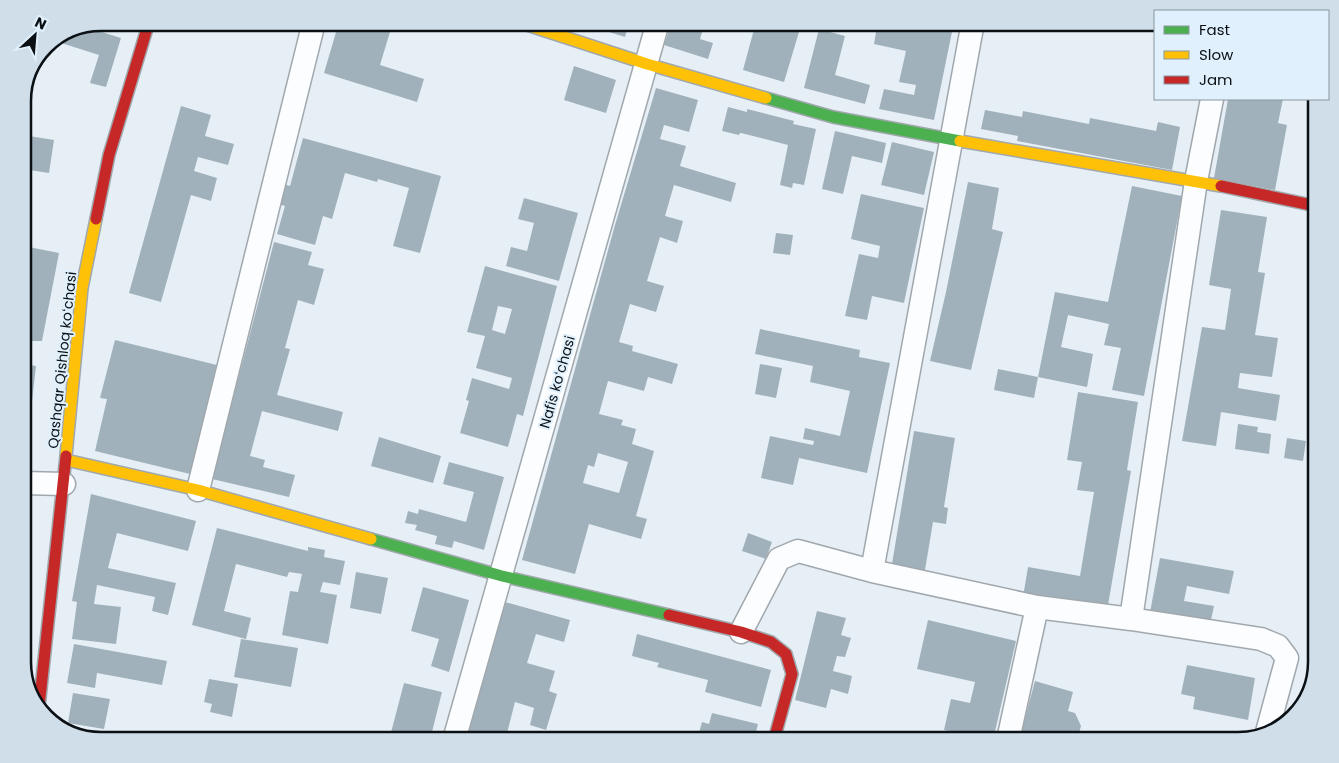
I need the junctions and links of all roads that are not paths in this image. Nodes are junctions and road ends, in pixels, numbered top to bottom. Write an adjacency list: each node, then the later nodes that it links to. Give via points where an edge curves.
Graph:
1 (146, 31): 11 (street, Qashqar Qishloq koʻchasi, via 109,155 92,231 82,288)
2 (312, 31): 14 (street)
3 (546, 31): 6 (street)
4 (656, 31): 6 (street, Nafis koʻchasi)
5 (971, 31): 8 (street)
6 (647, 64): 8 (street, via 833,117); 16 (street, Nafis koʻchasi)
7 (1212, 100): 9 (street)
8 (951, 140): 9 (street); 15 (street)
9 (1196, 181): 10 (street); 18 (street)
10 (1308, 204)
11 (66, 460): 13 (street, Qashqar Qishloq koʻchasi); 14 (street)
12 (31, 483): 13 (street)
13 (64, 484): 20 (street, Qashqar Qishloq koʻchasi)
14 (198, 490): 16 (street)
15 (872, 570): 17 (street); 19 (street, via 798,551 779,559)
16 (502, 576): 19 (street); 22 (street, Nafis koʻchasi)
17 (1037, 607): 18 (street); 24 (street)
18 (1131, 619): 21 (street, via 1261,639 1278,646 1287,658)
19 (741, 632): 23 (street, via 771,642 786,654 792,674)
20 (40, 695)
21 (1270, 723)
22 (456, 732)
23 (776, 732)
24 (1010, 732)

